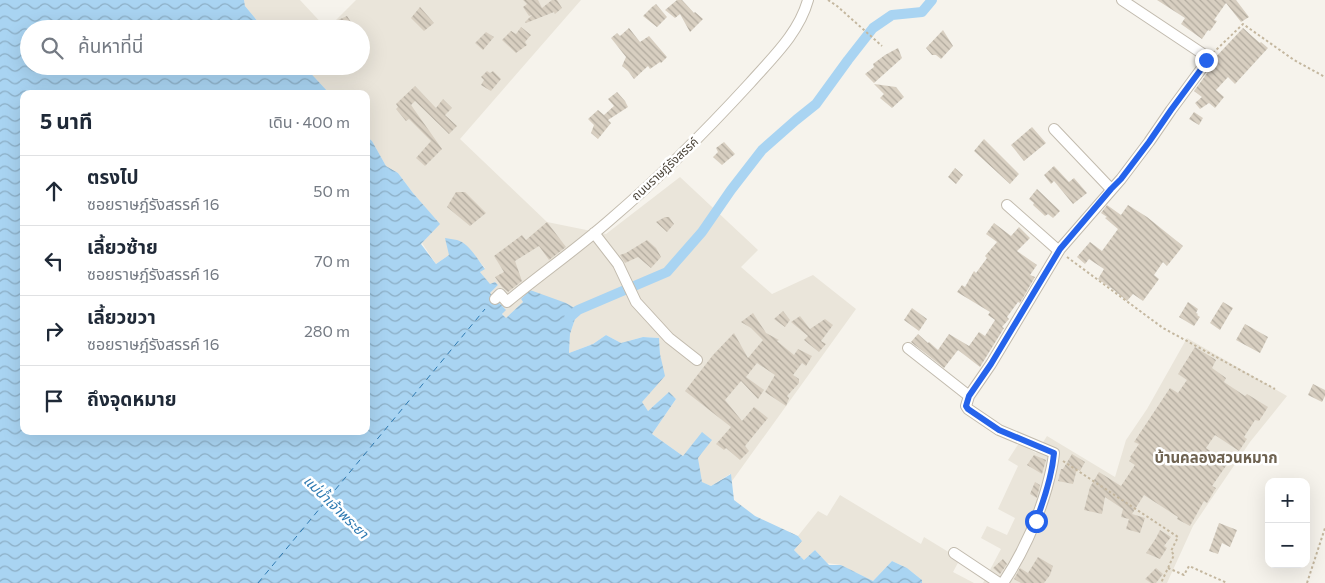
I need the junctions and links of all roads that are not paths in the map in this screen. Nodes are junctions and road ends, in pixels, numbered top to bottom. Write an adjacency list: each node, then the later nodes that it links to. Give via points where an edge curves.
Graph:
1 (808, 0): 6 (street, ถนนราษฎ์รังสรรค์, via 801,19 781,49 718,118)
2 (1122, 0): 4 (street, via 1203,54 1206,60 1149,142)
3 (1054, 129): 4 (street)
4 (1111, 189): 7 (street)
5 (1007, 205): 7 (street)
6 (594, 233): 8 (street, ถนนราษฎ์รังสรรค์, via 507,302 500,294); 10 (street, via 614,258 636,302 669,338)
7 (1060, 250): 11 (street)
8 (495, 299)
9 (908, 348): 11 (street)
10 (697, 360)
11 (969, 396): 14 (street, via 968,409 992,426 1054,453 1038,515 1016,564)
12 (954, 553): 13 (street)
13 (999, 583)
14 (1003, 583)

